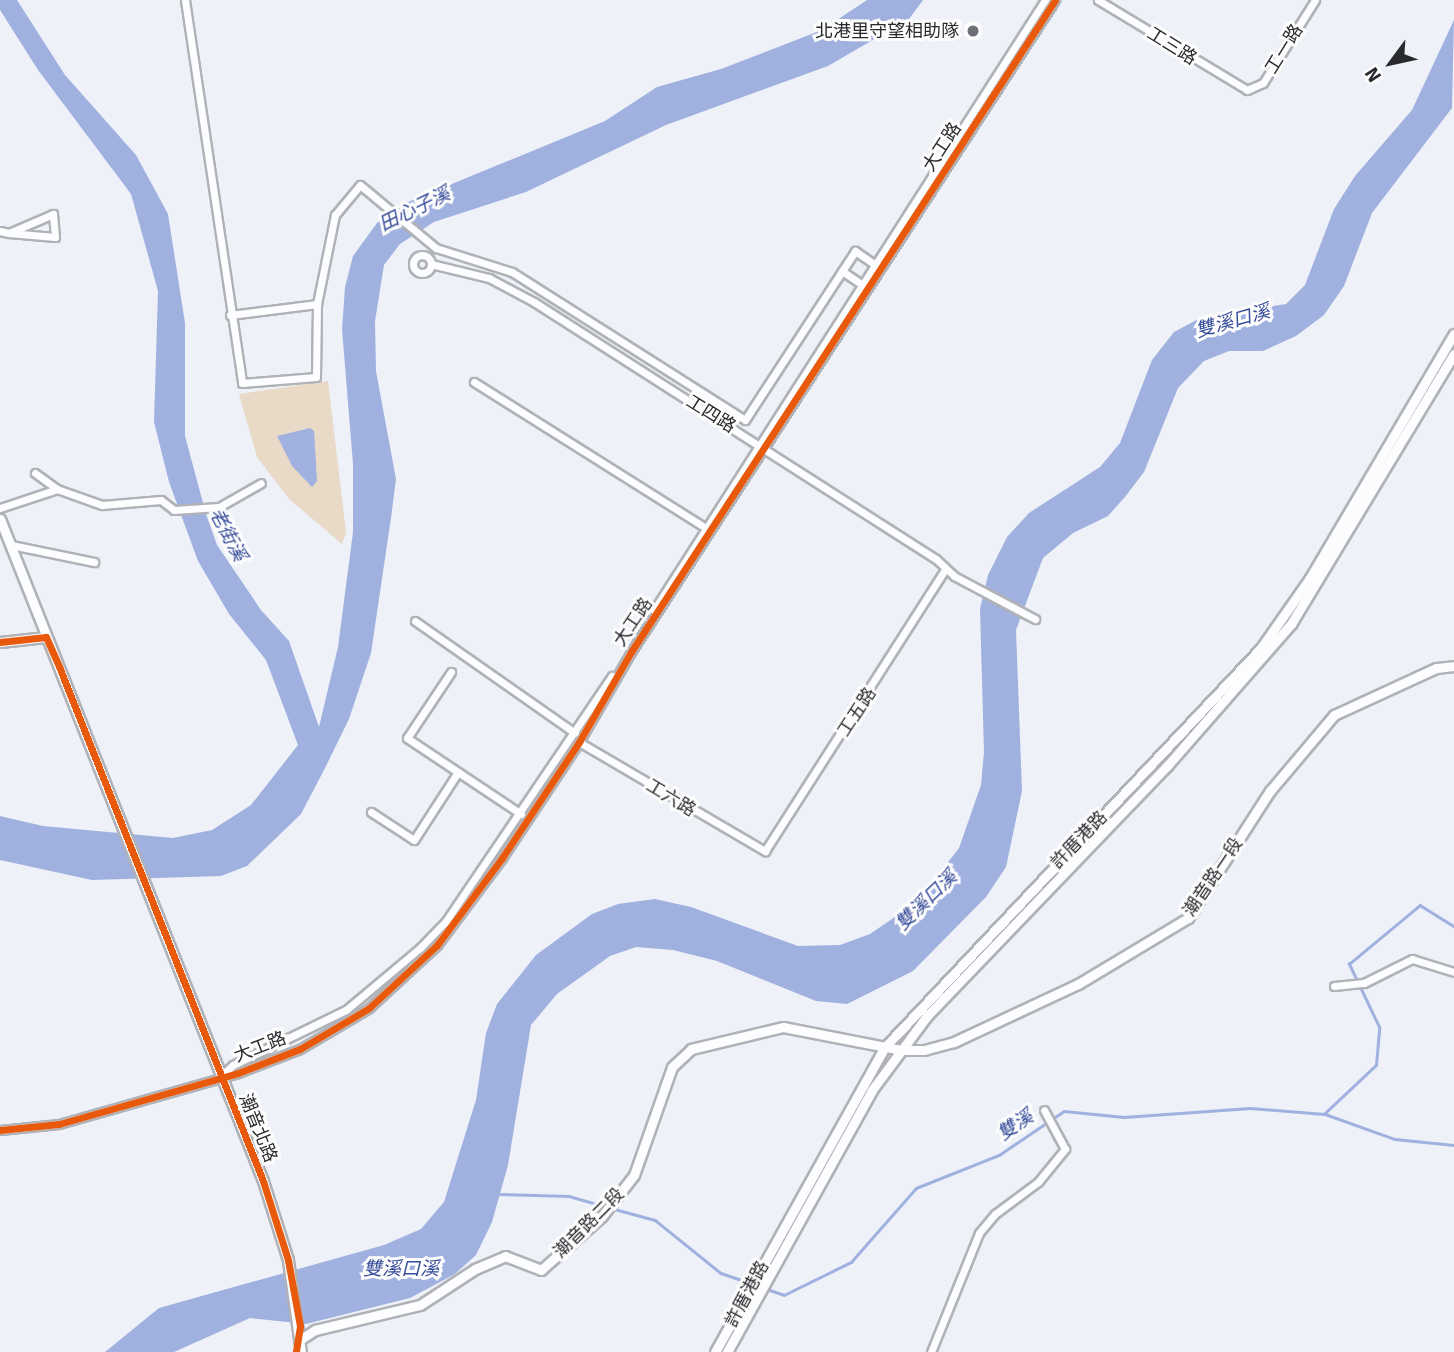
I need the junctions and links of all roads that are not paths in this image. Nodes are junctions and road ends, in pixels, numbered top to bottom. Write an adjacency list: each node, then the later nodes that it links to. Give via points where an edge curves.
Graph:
1 (185, 0): 14 (street)
2 (1045, 0): 9 (street, 大工路)
3 (1055, 0): 19 (street, 大工路)
4 (1098, 0): 6 (street, 工三路)
5 (1315, 0): 6 (street, 工一路, via 1263,83)
6 (1247, 90)
7 (0, 231): 8 (street)
8 (9, 233): 8 (street, via 55,237 53,214 33,225)
9 (873, 263): 11 (street, via 855,251); 12 (street, 大工路)
10 (432, 264): 19 (street, 工四路, via 503,284)
11 (842, 271): 12 (street); 13 (street, via 746,420 512,272 436,248 360,185 335,215)
12 (860, 283): 19 (street, 大工路)
13 (317, 304): 14 (street); 14 (street, via 316,377 242,383)
14 (230, 315)
15 (1454, 334): 18 (street, 許厝港路)
16 (1454, 354): 18 (street, 許厝港路)
17 (474, 382): 25 (street)
18 (1431, 383): 33 (street, 許厝港路, via 1332,562 1291,624)
19 (763, 447): 25 (street, 大工路); 28 (street, 工四路, via 936,559)
20 (35, 473): 22 (street)
21 (261, 483): 22 (street, via 210,507 174,510 161,500 103,505)
22 (57, 489): 23 (street)
23 (0, 509)
24 (0, 519): 26 (street)
25 (709, 530): 36 (street, 大工路); 37 (street, 大工路)
26 (11, 545): 27 (street); 31 (street)
27 (94, 562)
28 (945, 570): 29 (street, 工四路); 42 (street, 工五路)
29 (1032, 617)
30 (415, 621): 36 (street)
31 (46, 637): 32 (street); 46 (street, 潮音北路)
32 (0, 642)
33 (1250, 666): 45 (street, 許厝港路); 45 (street, 許厝港路, via 1167,766)
34 (1454, 666): 45 (street, 潮音路一段, via 1424,673 1334,715 1270,791 1188,918 1174,928 1078,984 954,1042)
35 (451, 672): 38 (street, via 407,738)
36 (575, 733): 40 (street, 大工路)
37 (579, 741): 41 (street, 大工路); 42 (street, 工六路)
38 (457, 772): 39 (street, via 414,840); 40 (street)
39 (371, 812)
40 (519, 813): 41 (street); 46 (street, 大工路, via 446,921 399,968 346,1010 233,1065)
41 (527, 818): 46 (street, 大工路, via 437,945 378,1000 300,1049)
42 (765, 851)
43 (1454, 972): 44 (street, via 1412,959 1364,984)
44 (1334, 986)
45 (893, 1048): 49 (street, 潮音路二段, via 783,1027 691,1048 672,1067 634,1175 602,1216 541,1270 505,1256 475,1269 420,1305 315,1330); 51 (street, 許厝港路); 52 (street, 許厝港路)
46 (220, 1076): 48 (street, via 59,1124); 49 (street, 潮音北路, via 288,1260)
47 (1046, 1113): 53 (street, via 1065,1149 1038,1182 995,1214 979,1233)
48 (0, 1130)
49 (301, 1339): 50 (street)
50 (299, 1352)
51 (715, 1352)
52 (727, 1352)
53 (931, 1352)

